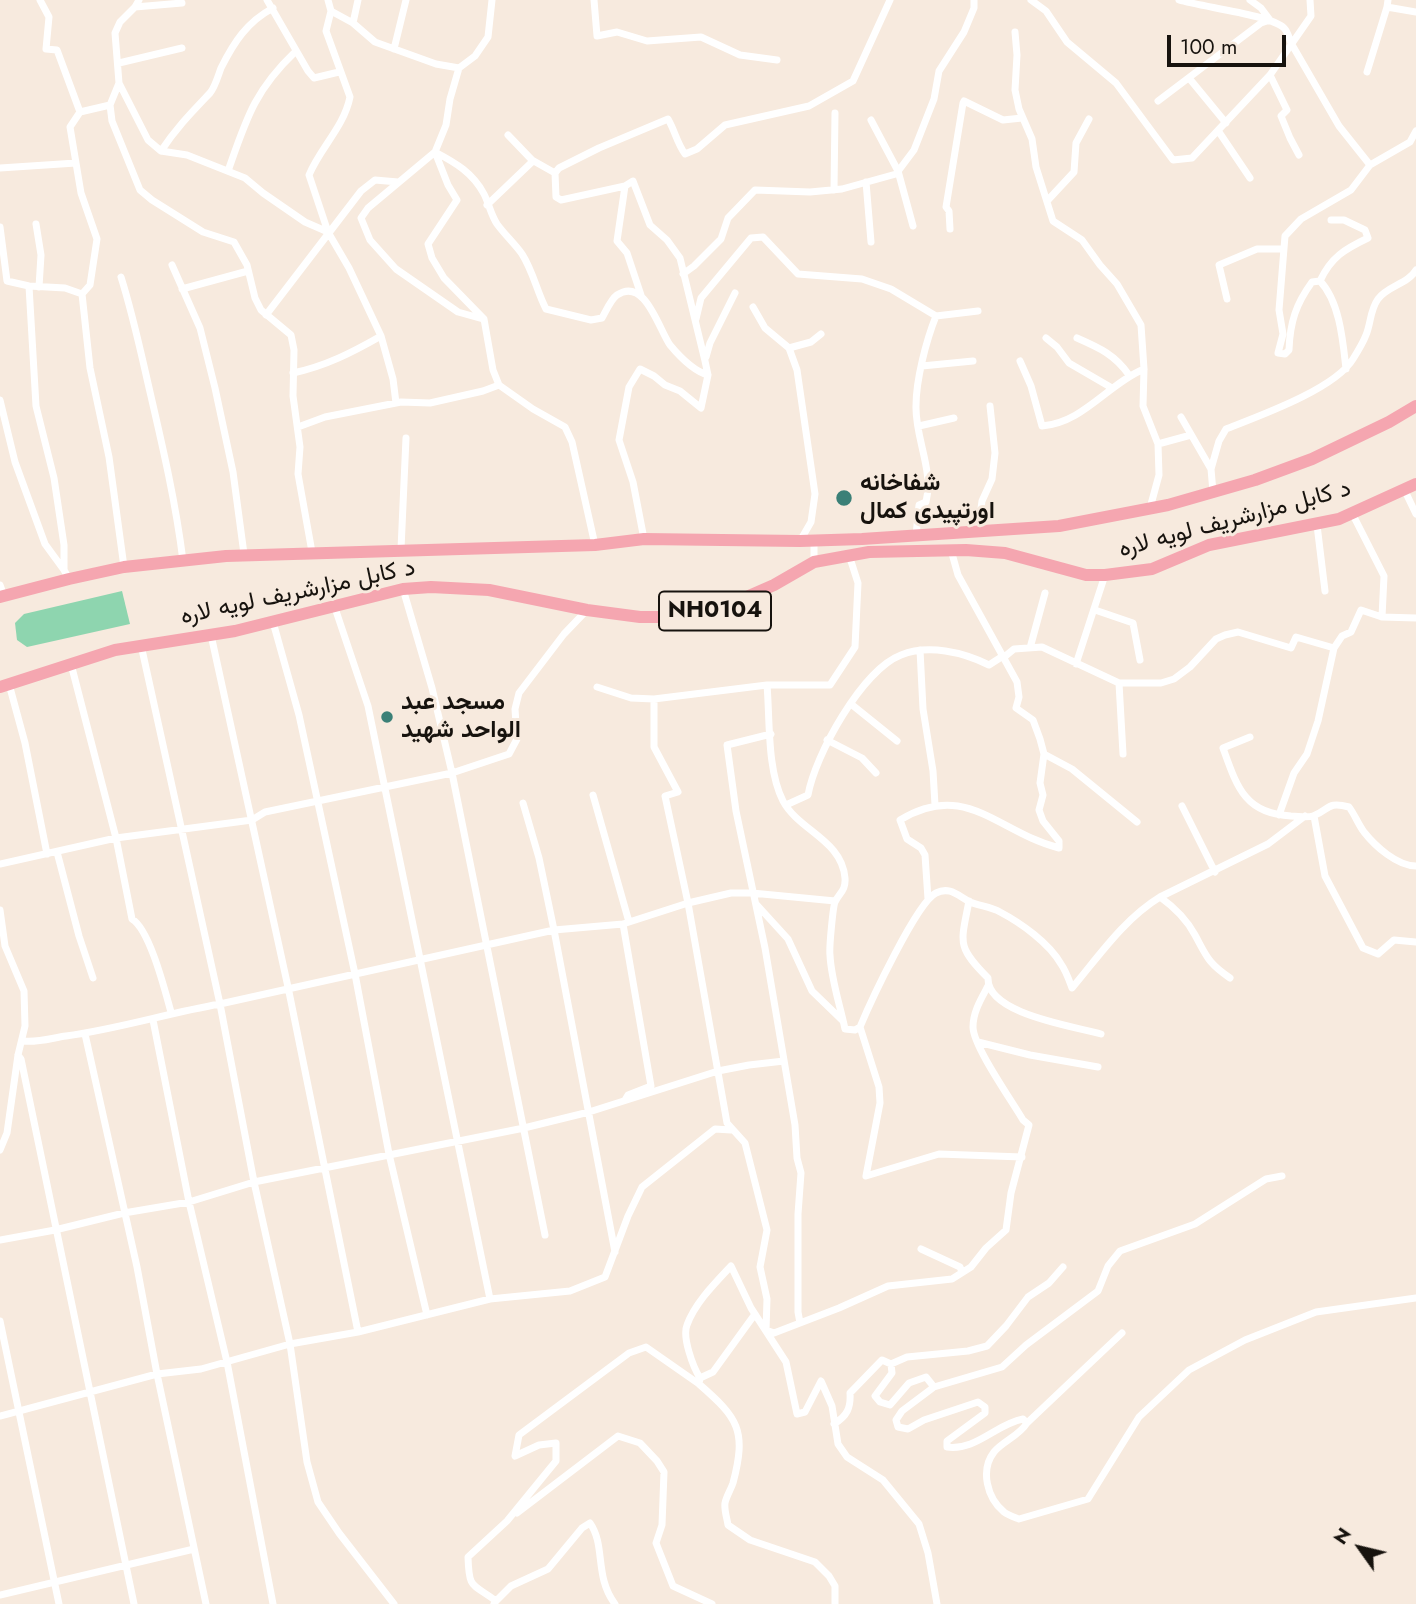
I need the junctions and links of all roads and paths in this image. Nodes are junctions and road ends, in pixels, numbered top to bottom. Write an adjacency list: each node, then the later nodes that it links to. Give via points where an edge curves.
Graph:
1 (40, 0): 37 (street, via 49,18 47,50 57,50)
2 (267, 0): 17 (street)
3 (328, 0): 18 (street)
4 (358, 0): 21 (street)
5 (407, 0): 25 (street)
6 (492, 0): 29 (street, via 488,37)
7 (594, 0): 27 (street, via 597,36 617,32 647,41 701,37 740,55)
8 (890, 0): 55 (street, via 853,81 832,95 809,106 725,125 685,155 668,119 599,148)
9 (974, 0): 54 (street, via 964,33 939,71 934,99 914,150)
10 (1031, 0): 44 (street, via 1046,11 1067,42 1116,83 1173,160 1192,158)
11 (1179, 0): 20 (street)
12 (1250, 0): 20 (street)
13 (1310, 0): 23 (street, via 1311,16)
14 (182, 3): 15 (street)
15 (137, 4): 28 (street, via 115,33)
16 (1387, 4): 19 (street); 31 (street)
17 (273, 8): 26 (street); 46 (street, via 240,35 212,90)
18 (331, 10): 21 (street); 30 (street, via 327,31)
19 (1416, 12)
20 (1270, 20): 23 (street, via 1286,29); 33 (street)
21 (353, 23): 25 (street, via 375,42)
22 (1016, 32): 39 (street, via 1015,90)
23 (1291, 43): 32 (street); 51 (street, via 1339,126)
24 (182, 48): 28 (street)
25 (394, 49): 29 (street)
26 (295, 52): 30 (street, via 314,78); 53 (street, via 248,113)
27 (778, 60)
28 (119, 63): 34 (street)
29 (459, 68): 47 (street)
30 (339, 72): 68 (street, via 350,97 347,108 309,175)
31 (1367, 72)
32 (1269, 75): 42 (street); 48 (street, via 1287,110 1281,116)
33 (1189, 78): 35 (street); 42 (street)
34 (119, 83): 36 (street); 46 (street, via 148,140)
35 (1158, 101)
36 (110, 105): 37 (street); 73 (street, via 140,190 203,232 234,242)
37 (80, 112): 50 (street, via 70,127)
38 (835, 113): 60 (street)
39 (1022, 118): 61 (street); 67 (street, via 1003,120 963,103 946,207)
40 (1089, 119): 61 (street, via 1076,143 1074,172)
41 (871, 120): 54 (street)
42 (1226, 123): 44 (street)
43 (1416, 131): 51 (street, via 1410,142)
44 (1219, 132): 56 (street)
45 (508, 135): 49 (street)
46 (162, 151): 53 (street)
47 (435, 152): 57 (street); 62 (street, via 467,172); 88 (street, via 457,200 428,244 432,258 444,278)
48 (1299, 155)
49 (533, 160): 55 (street); 62 (street)
50 (76, 163): 52 (street); 81 (street, via 97,239 90,285)
51 (1370, 165): 70 (street, via 1351,190 1301,219 1285,236)
52 (0, 168)
53 (228, 171): 68 (street)
54 (898, 171): 58 (street); 65 (street)
55 (555, 173): 59 (street, via 556,197 561,200)
56 (1250, 178)
57 (398, 182): 68 (street, via 375,180); 88 (street, via 361,218 370,240 420,287 458,312)
58 (866, 182): 60 (street); 69 (street)
59 (625, 186): 74 (street, via 634,181 649,225 680,258); 82 (street, via 617,241 627,253)
60 (834, 190): 74 (street, via 755,190 728,218 721,239)
61 (1048, 200): 99 (street, via 1053,221 1082,240 1117,284 1141,325)
62 (488, 205): 82 (street, via 497,224 522,253 546,309 591,320 602,318 616,296 626,292)
63 (1331, 220): 76 (street, via 1344,220 1372,238 1331,261)
64 (36, 224): 78 (street, via 41,255)
65 (913, 226)
66 (0, 227): 77 (street, via 7,281)
67 (950, 229)
68 (328, 232): 86 (street); 91 (street)
69 (871, 242)
70 (1283, 249): 76 (street, via 1279,310 1283,334 1278,353 1289,350 1297,301 1312,282); 83 (street, via 1257,249 1219,265)
71 (172, 265): 79 (street)
72 (1416, 270): 100 (street, via 1379,296 1367,334)
73 (248, 271): 79 (street); 86 (street, via 255,299)
74 (683, 274): 89 (street)
75 (121, 277): 135 (street, via 158,425)
76 (1320, 281): 100 (street, via 1329,291)
77 (29, 286): 78 (street); 138 (street, via 36,406 54,478)
78 (38, 287): 81 (street)
79 (182, 289): 133 (street, via 200,328 215,388)
80 (735, 293): 95 (street)
81 (82, 294): 137 (street)
82 (641, 295): 102 (street, via 675,351)
83 (1227, 299)
84 (753, 307): 94 (street, via 765,328)
85 (978, 311): 87 (street)
86 (266, 315): 101 (street, via 291,335)
87 (936, 316): 89 (street, via 891,289 862,279 797,274 763,236 751,238 715,280 702,298); 98 (street)
88 (484, 319): 104 (street)
89 (695, 320): 95 (street)
90 (821, 334): 94 (street)
91 (381, 336): 101 (street, via 318,368); 107 (street)
92 (1046, 338): 105 (street, via 1069,363)
93 (1077, 338): 103 (street, via 1105,350)
94 (789, 348): 127 (street, via 797,370 815,495 811,522)
95 (705, 361): 102 (street)
96 (973, 361): 98 (street)
97 (1020, 361): 105 (street, via 1042,426 1068,421)
98 (922, 366): 113 (street, via 916,406)
99 (1144, 369): 103 (street); 116 (street, via 1143,405)
100 (1346, 369): 117 (street, via 1289,403 1226,429)
101 (293, 373): 112 (street)
102 (708, 375): 126 (street, via 701,408 640,369 633,377 619,440)
103 (1129, 375): 105 (street)
104 (499, 385): 107 (street, via 429,403); 129 (street, via 565,427)
105 (1112, 388)
106 (0, 400): 138 (street, via 15,462 45,544)
107 (396, 403): 112 (street, via 325,416)
108 (990, 406): 124 (street, via 995,453)
109 (1416, 406): 119 (highway, د کابل مزارشریف لویه لاره, via 1312,459)
110 (1181, 416): 114 (street)
111 (954, 418): 113 (street)
112 (298, 426): 132 (street, via 298,482)
113 (919, 426): 125 (street, via 928,494 926,502 919,505)
114 (1191, 435): 116 (street); 117 (street)
115 (406, 438): 130 (street)
116 (1158, 444): 120 (street, via 1159,475)
117 (1211, 469): 119 (street)
118 (1410, 487): 121 (highway, د کابل مزارشریف لویه لاره / NH0104); 122 (street)
119 (1213, 492): 120 (highway, د کابل مزارشریف لویه لاره)
120 (1150, 509): 124 (highway, د کابل مزارشریف لویه لاره, via 1059,526)
121 (1352, 513): 123 (highway, د کابل مزارشریف لویه لاره / NH0104); 147 (street, via 1384,576)
122 (1416, 514)
123 (1317, 525): 139 (highway, د کابل مزارشریف لویه لاره / NH0104, via 1209,545 1152,569); 141 (street)
124 (978, 530): 125 (highway, د کابل مزارشریف لویه لاره)
125 (916, 535): 128 (highway, د کابل مزارشریف لویه لاره)
126 (644, 540): 127 (highway, د کابل مزارشریف لویه لاره); 129 (highway, د کابل مزارشریف لویه لاره)
127 (800, 541): 128 (highway, د کابل مزارشریف لویه لاره)
128 (814, 541): 136 (street)
129 (594, 545): 130 (highway, د کابل مزارشریف لویه لاره)
130 (401, 549): 132 (highway, د کابل مزارشریف لویه لاره)
131 (951, 550): 134 (highway, د کابل مزارشریف لویه لاره / NH0104); 139 (highway, د کابل مزارشریف لویه لاره / NH0104, via 1005,553 1086,575); 155 (street, via 962,583)
132 (312, 552): 133 (highway, د کابل مزارشریف لویه لاره)
133 (244, 554): 135 (highway, د کابل مزارشریف لویه لاره)
134 (849, 555): 136 (highway, د کابل مزارشریف لویه لاره / NH0104); 161 (street, via 858,583 855,647 830,685)
135 (183, 561): 137 (highway, د کابل مزارشریف لویه لاره)
136 (814, 562): 145 (highway, د کابل مزارشریف لویه لاره / NH0104, via 710,613 675,618)
137 (124, 567): 138 (highway, د کابل مزارشریف لویه لاره)
138 (67, 574): 142 (highway, د کابل مزارشریف لویه لاره)
139 (1105, 575): 146 (street)
140 (403, 589): 144 (highway, د کابل مزارشریف لویه لاره / NH0104); 145 (highway, د کابل مزارشریف لویه لاره / NH0104, via 489,590); 171 (street)
141 (1325, 591)
142 (1, 593)
143 (1045, 593): 152 (street)
144 (334, 605): 149 (highway, د کابل مزارشریف لویه لاره / NH0104); 173 (street, via 368,706)
145 (587, 610): 171 (street, via 519,693 517,739 509,754)
146 (1095, 610): 156 (street, via 1133,623); 158 (street)
147 (1382, 617): 148 (street); 153 (street, via 1362,610 1351,632)
148 (1416, 618)
149 (273, 622): 150 (highway, د کابل مزارشریف لویه لاره / NH0104); 175 (street)
150 (211, 635): 151 (highway, د کابل مزارشریف لویه لاره / NH0104); 182 (street)
151 (141, 645): 157 (highway, د کابل مزارشریف لویه لاره / NH0104); 184 (street)
152 (1030, 648): 155 (street, via 1014,649); 158 (street, via 1042,647)
153 (1334, 648): 159 (street, via 1296,637 1291,648 1238,632 1216,639 1167,683); 180 (street, via 1318,721)
154 (920, 650): 155 (street, via 972,656 989,664); 164 (street, via 891,660); 178 (street)
155 (1003, 657): 169 (street, via 1017,682 1016,708 1033,720)
156 (1140, 660)
157 (71, 664): 160 (highway, د کابل مزارشریف لویه لاره / NH0104); 185 (street)
158 (1076, 664): 159 (street)
159 (1119, 683): 170 (street)
160 (4, 685): 187 (street, via 25,743)
161 (767, 685): 163 (street); 165 (street)
162 (597, 687): 163 (street, via 631,698)
163 (654, 699): 196 (street, via 654,747 678,792 665,796)
164 (851, 704): 167 (street); 168 (street)
165 (771, 734): 177 (street, via 774,778); 191 (street, via 727,745)
166 (1250, 737): 180 (street, via 1223,748 1227,761 1251,804)
167 (827, 740): 172 (street, via 862,758); 177 (street, via 808,794)
168 (897, 741)
169 (1044, 754): 178 (street, via 1040,810 1059,848 974,810); 183 (street, via 1072,769)
170 (1123, 754)
171 (452, 773): 173 (street); 203 (street)
172 (876, 773)
173 (385, 788): 175 (street); 204 (street)
174 (593, 795): 199 (street)
175 (317, 802): 182 (street, via 265,812); 205 (street)
176 (523, 803): 200 (street)
177 (786, 805): 194 (street, via 838,854 845,879 842,895)
178 (935, 805): 193 (street, via 901,820 906,839 925,855)
179 (1182, 806): 190 (street)
180 (1279, 815): 181 (street)
181 (1310, 816): 189 (street, via 1336,804 1349,807 1364,832 1388,855); 190 (street); 202 (street, via 1325,876 1363,948 1378,954 1394,940)
182 (251, 820): 184 (street); 209 (street)
183 (1138, 822)
184 (182, 828): 185 (street); 210 (street)
185 (116, 838): 186 (street); 211 (street, via 132,919 139,923 154,957)
186 (57, 852): 187 (street); 206 (street)
187 (47, 855): 188 (street)
188 (0, 864)
189 (1416, 866)
190 (1215, 872): 192 (street)
191 (752, 893): 194 (street); 196 (street); 197 (street)
192 (1160, 897): 195 (street, via 1141,908 1072,988 1060,961 1034,935 999,911); 207 (street, via 1184,918 1204,954)
193 (928, 899): 195 (street, via 938,891 953,890); 214 (street)
194 (835, 901): 213 (street, via 830,955)
195 (969, 901): 208 (street, via 962,939 968,958 988,978)
196 (688, 903): 199 (street); 222 (street)
197 (755, 903): 213 (street, via 788,939 812,991); 220 (street)
198 (0, 914): 201 (street)
199 (626, 923): 200 (street); 223 (street, via 651,1086 628,1094)
200 (554, 930): 203 (street); 224 (street)
201 (2, 938): 217 (street, via 24,991)
202 (1416, 942)
203 (486, 946): 204 (street); 225 (street)
204 (420, 960): 205 (street); 227 (street)
205 (355, 974): 209 (street); 229 (street)
206 (93, 978)
207 (1230, 978)
208 (988, 985): 216 (street, via 999,1002 1018,1012); 218 (street, via 974,1015)
209 (288, 987): 210 (street); 231 (street)
210 (220, 1004): 211 (street); 233 (street)
211 (171, 1013): 212 (street)
212 (152, 1020): 215 (street); 234 (street)
213 (843, 1020): 214 (street, via 845,1029)
214 (860, 1027): 230 (street, via 880,1103 866,1176 939,1154)
215 (85, 1034): 217 (street); 235 (street)
216 (1101, 1034)
217 (23, 1041): 219 (street)
218 (978, 1042): 221 (street); 230 (street, via 1029,1125)
219 (18, 1055): 228 (street, via 7,1133); 236 (street)
220 (784, 1061): 222 (street); 248 (street, via 802,1173)
221 (1098, 1067)
222 (718, 1072): 223 (street); 226 (street)
223 (624, 1101): 224 (street)
224 (589, 1112): 225 (street); 240 (street)
225 (524, 1128): 227 (street); 237 (street)
226 (731, 1130): 240 (street, via 715,1129 642,1187); 249 (street, via 745,1143 766,1230 760,1267 767,1299)
227 (456, 1140): 229 (street); 244 (street)
228 (0, 1150)
229 (389, 1154): 231 (street); 246 (street)
230 (1022, 1157): 242 (street, via 1006,1230)
231 (324, 1169): 233 (street); 250 (street)
232 (1282, 1176): 257 (street, via 1266,1179 1195,1224 1120,1251 1098,1291 1002,1367)
233 (254, 1182): 234 (street); 252 (street)
234 (188, 1202): 235 (street); 253 (street)
235 (124, 1213): 236 (street); 255 (street)
236 (55, 1230): 238 (street); 258 (street)
237 (545, 1235)
238 (0, 1240)
239 (921, 1249): 242 (street)
240 (615, 1253): 244 (street, via 604,1277 590,1284 570,1291)
241 (1063, 1267): 254 (street, via 1028,1297 988,1346 906,1357)
242 (962, 1272): 248 (street, via 951,1279 888,1286)
243 (1416, 1298): 261 (street, via 1316,1312 1245,1340 1189,1370 1139,1416 1088,1499 1019,1519 1003,1511 987,1485 986,1472 995,1450)
244 (491, 1299): 246 (street)
245 (755, 1314): 249 (street); 256 (street, via 713,1372); 256 (street, via 731,1266 685,1327 689,1355)
246 (427, 1315): 250 (street)
247 (0, 1321): 259 (street)
248 (800, 1323): 249 (street, via 774,1333)
249 (766, 1330): 262 (street, via 786,1362 797,1414 805,1412 821,1381)
250 (358, 1332): 252 (street)
251 (1122, 1332): 261 (street)
252 (290, 1344): 253 (street); 273 (street, via 307,1462 318,1502)
253 (227, 1362): 255 (street); 272 (street)
254 (891, 1364): 257 (street, via 892,1373 876,1396 880,1402 890,1405 909,1383 926,1377); 262 (street, via 882,1360 850,1393 851,1406)
255 (157, 1374): 258 (street); 264 (street)
256 (700, 1381): 263 (street, via 646,1347 629,1353 519,1434 515,1456 556,1443 556,1461); 276 (street, via 735,1421 740,1436 738,1462 725,1502 728,1525 750,1540 814,1562 835,1586)
257 (934, 1387): 261 (street, via 902,1411 896,1420 898,1427 908,1429 978,1402 985,1413 947,1441 947,1447 957,1448 1014,1421)
258 (90, 1393): 259 (street); 265 (street)
259 (20, 1410): 260 (street); 266 (street)
260 (0, 1416)
261 (1027, 1423)
262 (834, 1424): 277 (street, via 838,1444 847,1457 883,1480 919,1524)
263 (508, 1521): 268 (street, via 468,1557 472,1587); 275 (street, via 618,1436 640,1443 664,1472 662,1525 656,1543 673,1586)
264 (194, 1549): 265 (street); 271 (street)
265 (126, 1564): 266 (street); 270 (street)
266 (54, 1581): 267 (street); 269 (street)
267 (0, 1595)
268 (495, 1603): 274 (street, via 512,1586 548,1569 590,1522 597,1533 600,1571)
269 (59, 1604)
270 (134, 1604)
271 (206, 1604)
272 (273, 1604)
273 (394, 1604)
274 (615, 1604)
275 (712, 1604)
276 (835, 1604)
277 (937, 1604)

